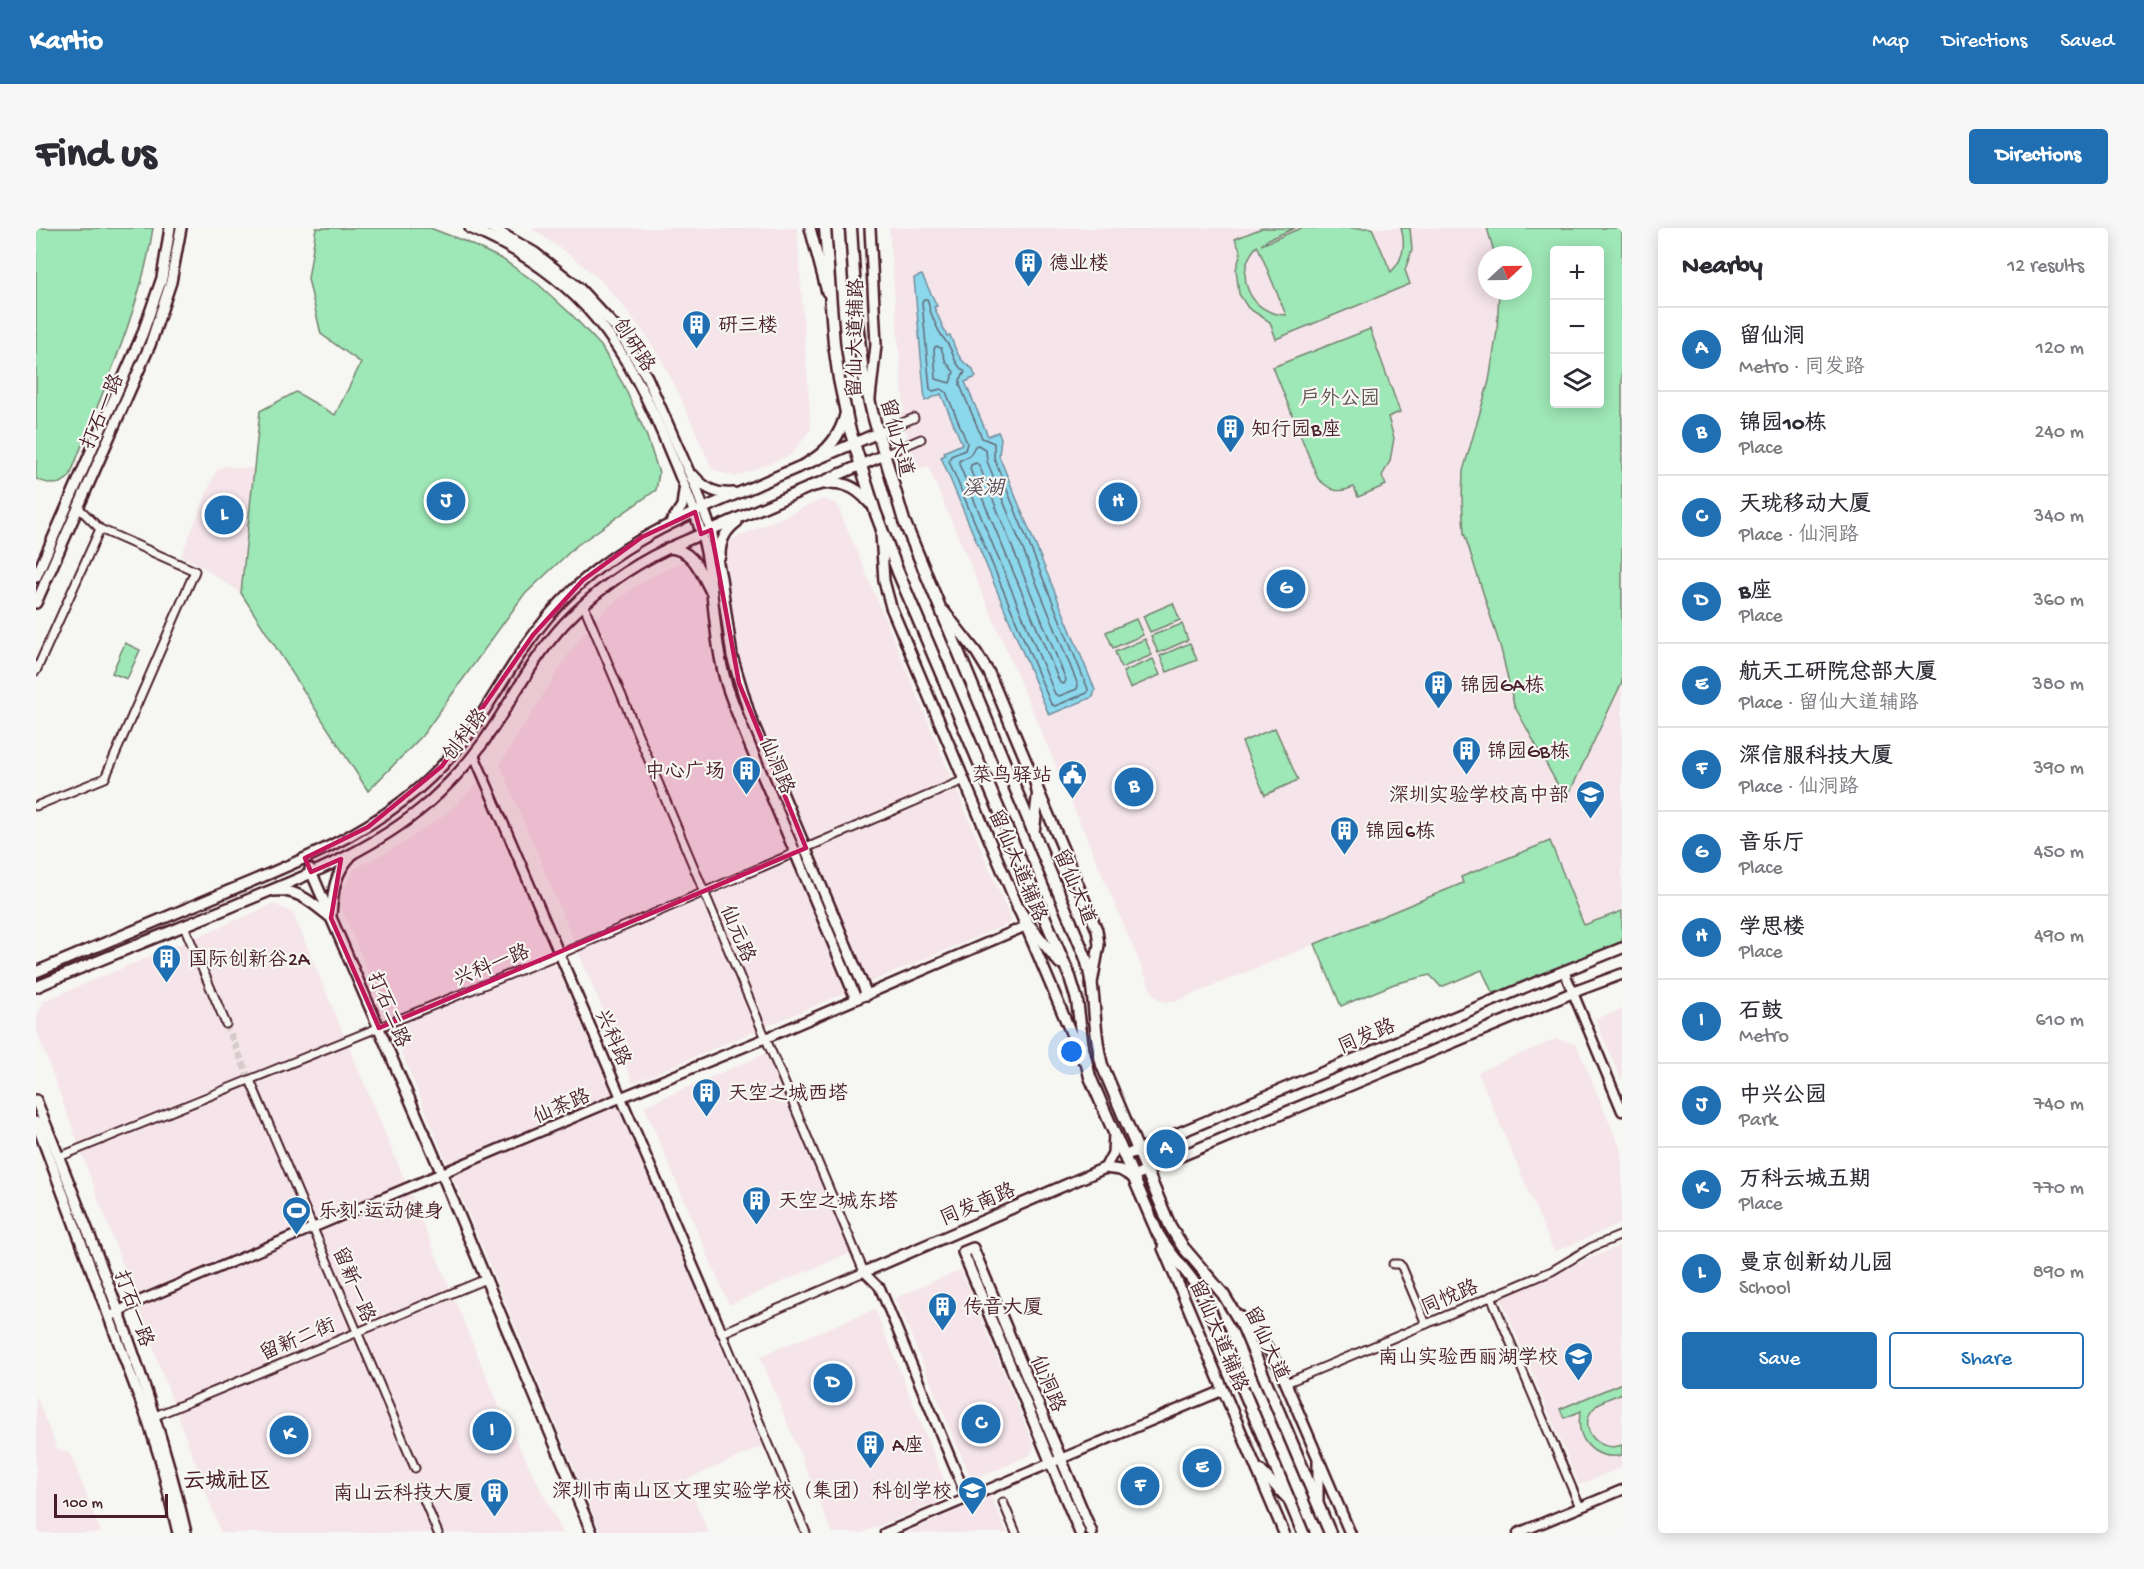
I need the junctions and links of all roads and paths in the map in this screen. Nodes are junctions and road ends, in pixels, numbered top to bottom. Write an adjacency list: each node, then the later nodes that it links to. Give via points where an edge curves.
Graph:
1 (170, 228): 36 (main road, 打石一路, via 162,278 142,335)
2 (182, 228): 10 (main road, 打石一路)
3 (187, 228): 10 (main road)
4 (470, 228): 22 (main road, 创研路, via 550,274 600,322 637,378)
5 (492, 228): 19 (main road, 创研路, via 535,253 598,306 643,369)
6 (810, 228): 11 (main road, 留仙大道辅路)
7 (825, 228): 11 (main road, 留仙大道)
8 (851, 228): 13 (main road, 留仙大道, via 859,346)
9 (870, 228): 13 (main road, 留仙大道辅路, via 876,332 870,391)
10 (179, 250): 25 (main road, 打石一路, via 150,345)
11 (830, 302): 12 (main road, 留仙大道)
12 (846, 412): 17 (main road, 留仙大道); 20 (main road, via 831,444)
13 (872, 412): 15 (main road, 留仙大道)
14 (914, 418): 15 (street)
15 (878, 434): 17 (main road, 创科路); 18 (main road, 留仙大道)
16 (921, 439): 18 (street)
17 (854, 444): 20 (main road, 创科路); 21 (main road, 留仙大道)
18 (884, 455): 21 (main road, 创科路); 37 (main road, 留仙大道, via 899,509)
19 (686, 463): 24 (main road, via 708,489 724,494); 26 (main road, 创研路)
20 (808, 463): 24 (main road, 创科路)
21 (861, 464): 23 (main road, 创科路); 27 (main road, 留仙大道)
22 (683, 482): 26 (main road, 创研路); 29 (main road, via 682,506)
23 (812, 486): 27 (main road, via 846,484 862,494); 28 (main road, 创科路)
24 (742, 492): 26 (main road, 创科路)
25 (79, 508): 31 (street); 39 (main road, 打石一路)
26 (699, 510): 29 (main road, 创科路); 32 (main road, 创研路); 33 (main road, 创研路)
27 (875, 510): 30 (main road, 留仙大道)
28 (750, 513): 32 (main road, 创科路); 35 (main road, via 724,536 719,552)
29 (671, 523): 50 (main road, 创科路, via 612,557 562,600 525,646 457,749 415,792 368,827)
30 (881, 528): 43 (main road, 留仙大道辅路, via 884,581 891,607); 63 (main road, 留仙大道)
31 (100, 529): 41 (street); 45 (street, via 195,571 105,778)
32 (711, 530): 33 (main road, 创科路); 35 (main road, 仙洞路)
33 (701, 534): 34 (main road, 创科路); 38 (main road, 仙洞路)
34 (668, 548): 38 (main road, via 693,559); 40 (main road, 创科路, via 630,570)
35 (720, 573): 47 (main road, 仙洞路, via 739,683)
36 (36, 577)
37 (934, 594): 44 (main road, via 989,674); 46 (main road, 留仙大道)
38 (713, 596): 49 (main road, 仙洞路, via 727,684)
39 (36, 603)
40 (584, 606): 42 (main road, 创科路, via 545,649); 53 (street, 仙元路)
41 (36, 671)
42 (474, 755): 48 (main road, 创科路, via 412,816); 59 (street, 兴科路)
43 (964, 780): 47 (street, 兴科一路); 54 (main road, 留仙大道辅路)
44 (1036, 784): 46 (main road); 65 (main road, via 1097,930 1099,945)
45 (36, 806)
46 (1036, 838): 65 (main road, 留仙大道, via 1085,956)
47 (806, 848): 49 (street, 兴科一路); 67 (main road, 仙洞路)
48 (354, 853): 51 (main road, 创科路); 55 (main road, via 335,880)
49 (795, 853): 53 (street, 兴科一路); 68 (main road, 仙洞路)
50 (305, 858): 51 (main road, 打石二路); 61 (main road, 创科路)
51 (311, 872): 52 (main road, 创科路); 55 (main road, 打石二路)
52 (268, 891): 55 (main road, via 298,894); 56 (main road, 创科路)
53 (704, 892): 59 (street, 兴科一路); 71 (street, 仙元路)
54 (1018, 908): 57 (main road, 留仙大道辅路); 63 (main road)
55 (331, 918): 70 (main road, 打石二路)
56 (184, 926): 64 (main road, 创科路); 69 (street)
57 (1026, 926): 67 (street, 仙茶路); 72 (main road, 留仙大道辅路)
58 (1622, 948): 60 (main road, 同发路)
59 (560, 954): 70 (street, 兴科一路); 74 (street, 兴科路)
60 (1564, 971): 66 (street); 79 (main road, 同发路)
61 (36, 972)
62 (1622, 974): 66 (main road, 同发路)
63 (1071, 981): 72 (main road, 留仙大道)
64 (37, 987)
65 (1092, 988): 79 (main road, 留仙大道, via 1095,1036 1102,1065)
66 (1573, 993): 76 (street); 83 (main road, 同发路)
67 (867, 994): 68 (street, 仙茶路)
68 (856, 999): 71 (street, 仙茶路)
69 (226, 1024)
70 (379, 1028): 73 (street, 兴科一路); 84 (main road, 打石二路)
71 (766, 1038): 74 (street, 仙茶路); 90 (street, 仙元路)
72 (1090, 1077): 78 (main road, 留仙大道)
73 (250, 1080): 81 (street, 兴科一路); 87 (street, 留新一路)
74 (622, 1097): 84 (street, 仙茶路); 98 (street, 兴科路)
75 (36, 1100): 81 (main road, 打石一路)
76 (1622, 1111)
77 (38, 1126): 81 (street); 95 (main road, 打石一路)
78 (1114, 1132): 80 (main road, 留仙大道); 82 (main road, via 1113,1153)
79 (1137, 1151): 80 (main road, 同发路); 83 (main road, 留仙大道)
80 (1124, 1156): 85 (main road, 留仙大道)
81 (59, 1157): 95 (main road, 打石一路)
82 (1105, 1168): 85 (main road); 90 (main road, 同发南路)
83 (1146, 1171): 85 (main road, 同发路); 94 (main road, 留仙大道, via 1174,1233)
84 (442, 1174): 87 (street, 仙茶路); 91 (main road, 打石二路)
85 (1133, 1177): 86 (main road, 留仙大道)
86 (1153, 1223): 100 (main road, 留仙大道辅路); 113 (main road, 留仙大道, via 1170,1253 1203,1293)
87 (313, 1228): 95 (street, 仙茶路); 97 (street, 留新一路)
88 (1622, 1235): 93 (street, 同悦路)
89 (1393, 1264): 96 (street, via 1402,1267)
90 (864, 1272): 92 (street); 98 (street)
91 (486, 1279): 97 (street, 留新二街); 117 (main road, 打石二路)
92 (880, 1288): 109 (street)
93 (1491, 1296): 96 (street, 同悦路); 112 (street)
94 (1229, 1302): 99 (main road, 留仙大道辅路, via 1267,1347); 111 (main road, 留仙大道)
95 (114, 1314): 101 (main road, 打石一路); 114 (main road, 打石一路, via 161,1462)
96 (1426, 1324): 99 (street, 同悦路)
97 (357, 1331): 101 (street, 留新二街); 106 (street, 留新一路)
98 (722, 1333): 118 (street)
99 (1286, 1383): 102 (main road, 留仙大道辅路)
100 (1224, 1390): 103 (street); 104 (main road, 留仙大道辅路)
101 (155, 1416): 115 (main road, 打石一路)
102 (1316, 1453): 111 (main road); 126 (main road, 留仙大道辅路)
103 (1061, 1459): 105 (street); 105 (main road, 仙洞路, via 974,1248 963,1252); 122 (main road, 仙洞路)
104 (1254, 1460): 113 (main road); 123 (main road, 留仙大道辅路)
105 (1051, 1463): 109 (street); 121 (main road, 仙洞路)
106 (415, 1468)
107 (419, 1488): 116 (street)
108 (1622, 1490): 112 (street)
109 (968, 1498): 119 (street)
110 (1003, 1502): 120 (street)
111 (1319, 1506): 125 (main road, 留仙大道)
112 (1580, 1507): 127 (street)
113 (1294, 1512): 124 (main road, 留仙大道)
114 (178, 1533)
115 (186, 1533)
116 (438, 1533)
117 (592, 1533)
118 (806, 1533)
119 (885, 1533)
120 (1016, 1533)
121 (1080, 1533)
122 (1092, 1533)
123 (1284, 1533)
124 (1303, 1533)
125 (1330, 1533)
126 (1350, 1533)
127 (1520, 1533)

